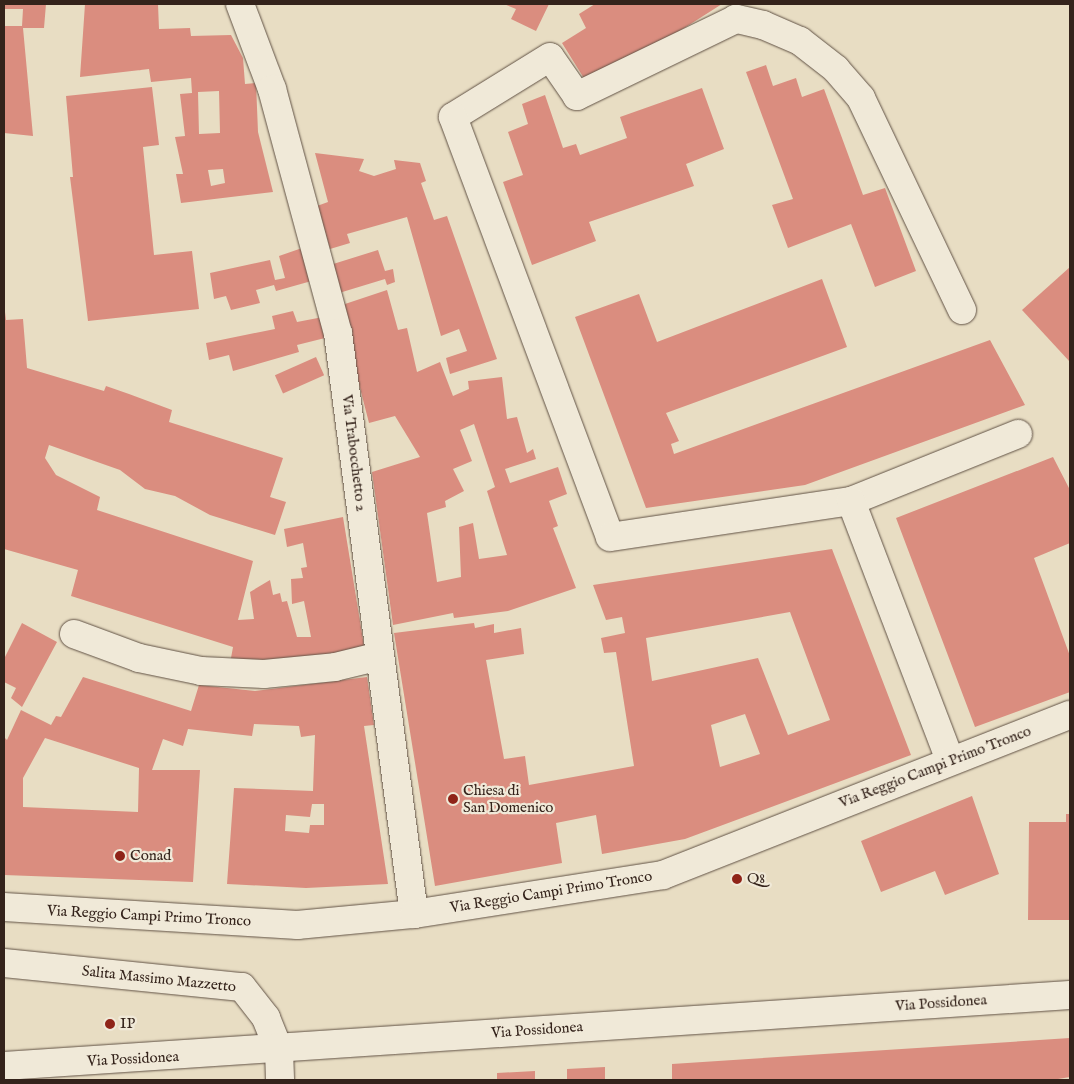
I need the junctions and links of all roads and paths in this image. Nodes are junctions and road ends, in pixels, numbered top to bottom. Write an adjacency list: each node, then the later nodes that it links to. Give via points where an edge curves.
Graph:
1 (240, 4): 6 (street, Via Trabocchetto 2, via 272,89 338,333)
2 (962, 310): 4 (street, via 861,98 836,69 800,41 763,25 736,19 577,96 550,57 453,117 610,537)
3 (1018, 434): 4 (street)
4 (851, 501): 8 (street)
5 (74, 634): 6 (street, via 139,658 201,671 264,674 335,667)
6 (380, 656): 10 (street, Via Trabocchetto 2)
7 (1070, 715): 8 (street, Via Reggio Campi Primo Tronco)
8 (950, 760): 10 (street, Via Reggio Campi Primo Tronco, via 663,875)
9 (4, 907): 10 (street, Via Reggio Campi Primo Tronco, via 297,925)
10 (414, 914)
11 (4, 963): 13 (street, Salita Massimo Mazzetto, via 242,987 266,1018)
12 (1070, 995): 13 (street, Via Possidonea)
13 (279, 1050): 14 (street, Via Possidonea); 15 (street)
14 (4, 1066)
15 (280, 1080)

